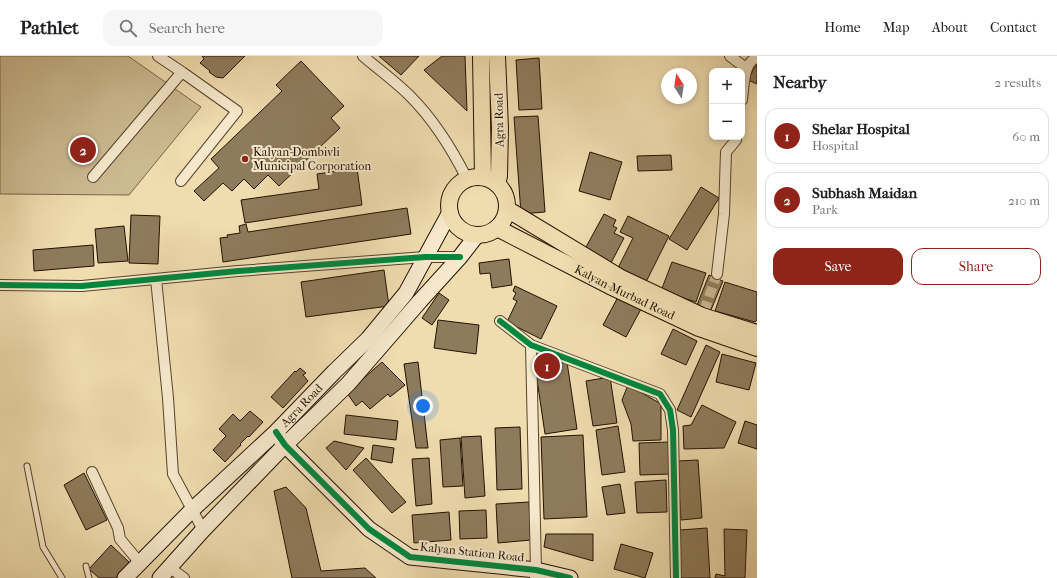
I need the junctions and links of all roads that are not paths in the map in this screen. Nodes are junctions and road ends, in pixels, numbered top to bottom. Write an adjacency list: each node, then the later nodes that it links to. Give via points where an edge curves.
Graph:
1 (158, 56): 8 (street)
2 (363, 56): 12 (street, via 410,96 440,132)
3 (481, 56): 13 (main road, Agra Road)
4 (497, 56): 13 (main road, Agra Road, via 499,176)
5 (730, 56): 7 (street)
6 (757, 58): 7 (street, via 750,62)
7 (747, 69): 9 (street)
8 (182, 72): 11 (street); 14 (street, via 238,111)
9 (745, 81)
10 (736, 140): 21 (street, via 726,152 724,214)
11 (93, 178)
12 (467, 179): 13 (main road, via 475,177); 16 (main road, via 460,183 451,196)
13 (490, 180): 15 (main road, via 505,195)
14 (180, 181)
15 (507, 209): 17 (main road); 26 (main road, Kalyan-Murbad Road, via 621,278)
16 (450, 212): 18 (main road, via 457,226); 19 (main road, Agra Road)
17 (497, 228): 18 (main road); 26 (main road, Kalyan-Murbad Road, via 610,286)
18 (477, 235): 20 (main road, Agra Road)
19 (425, 257): 20 (street); 22 (street); 24 (main road, Agra Road)
20 (460, 257): 25 (main road, Agra Road)
21 (717, 274)
22 (156, 279): 23 (street, via 82,286); 37 (street, via 173,474)
23 (0, 285)
24 (406, 294): 25 (main road); 31 (main road, Agra Road, via 368,339)
25 (420, 301): 32 (main road, Agra Road, via 348,384)
26 (702, 318): 28 (main road, Kalyan-Murbad Road); 30 (main road, Kalyan-Murbad Road)
27 (500, 321): 29 (street)
28 (757, 333)
29 (531, 345): 42 (street); 48 (street, via 660,394 670,410)
30 (757, 348)
31 (309, 398): 32 (main road); 33 (main road, Agra Road)
32 (321, 411): 34 (main road, Agra Road)
33 (276, 432): 34 (main road, Kalyan Station Road); 37 (main road, Agra Road)
34 (286, 445): 38 (main road, Agra Road); 42 (main road, Kalyan Station Road, via 370,530 410,557)
35 (28, 466): 43 (lane, via 43,547)
36 (92, 472): 39 (street, via 118,528 120,539)
37 (193, 510): 38 (street); 39 (main road, Agra Road)
38 (203, 530): 41 (main road, Agra Road)
39 (140, 563): 45 (main road, Agra Road)
40 (86, 566): 44 (lane)
41 (165, 573): 46 (street)
42 (535, 574): 47 (main road, Kalyan Station Road)
43 (62, 578)
44 (89, 578)
45 (125, 578)
46 (184, 578)
47 (570, 578)
48 (676, 578)

